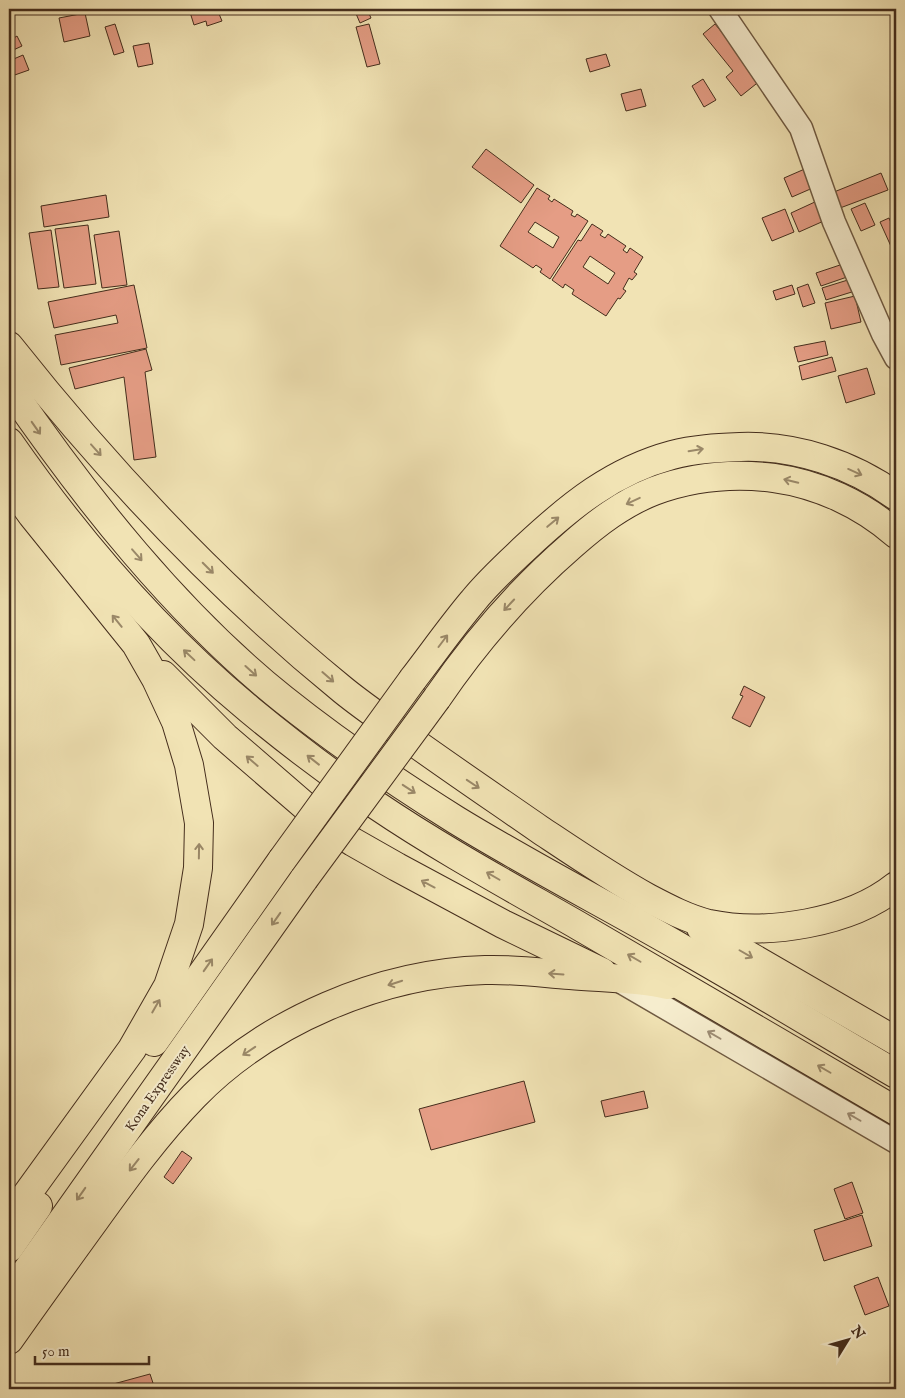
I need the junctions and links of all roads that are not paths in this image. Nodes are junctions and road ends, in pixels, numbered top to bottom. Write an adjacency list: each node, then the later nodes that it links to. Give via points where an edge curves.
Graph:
1 (720, 9): 3 (street, via 801,128 834,222)
2 (9, 346): 11 (highway, one-way to 11, via 144,503 209,569 344,691 560,843 619,882)
3 (896, 358)
4 (9, 387): 15 (highway, one-way to 15, via 45,440 150,570 190,614 282,698 344,745 458,821)
5 (9, 442): 13 (highway, one-way to 5, via 378,806 323,768 248,708 185,651 85,546)
6 (9, 483): 9 (highway, one-way to 6)
7 (896, 496): 19 (highway, Kona Expressway, one-way to 7, bridge, via 413,679 499,572 580,499 623,473 673,455 754,446 790,450 824,459 856,472)
8 (896, 534): 20 (highway, Kona Expressway, one-way to 20, bridge, via 864,510 839,497 814,487 756,476 720,476 654,491 595,525 538,576 484,633 304,879)
9 (136, 644): 12 (highway, one-way to 9, via 503,924 328,826 204,717); 18 (highway, one-way to 9, via 132,1049 168,986 189,924 198,868 199,823 190,765 176,722)
10 (896, 886): 11 (highway, via 848,912 797,924 736,928 708,924)
11 (674, 912): 14 (highway, one-way to 14)
12 (612, 977): 13 (highway, via 667,984); 17 (street, one-way to 12); 21 (highway, one-way to 21, via 486,970 439,974 405,980 345,1000 281,1030 221,1072 177,1114 133,1166)
13 (691, 991): 16 (highway, one-way to 13)
14 (896, 1041)
15 (896, 1074)
16 (896, 1111)
17 (896, 1142)
18 (9, 1219)
19 (9, 1248)
20 (9, 1296)
21 (9, 1340)

